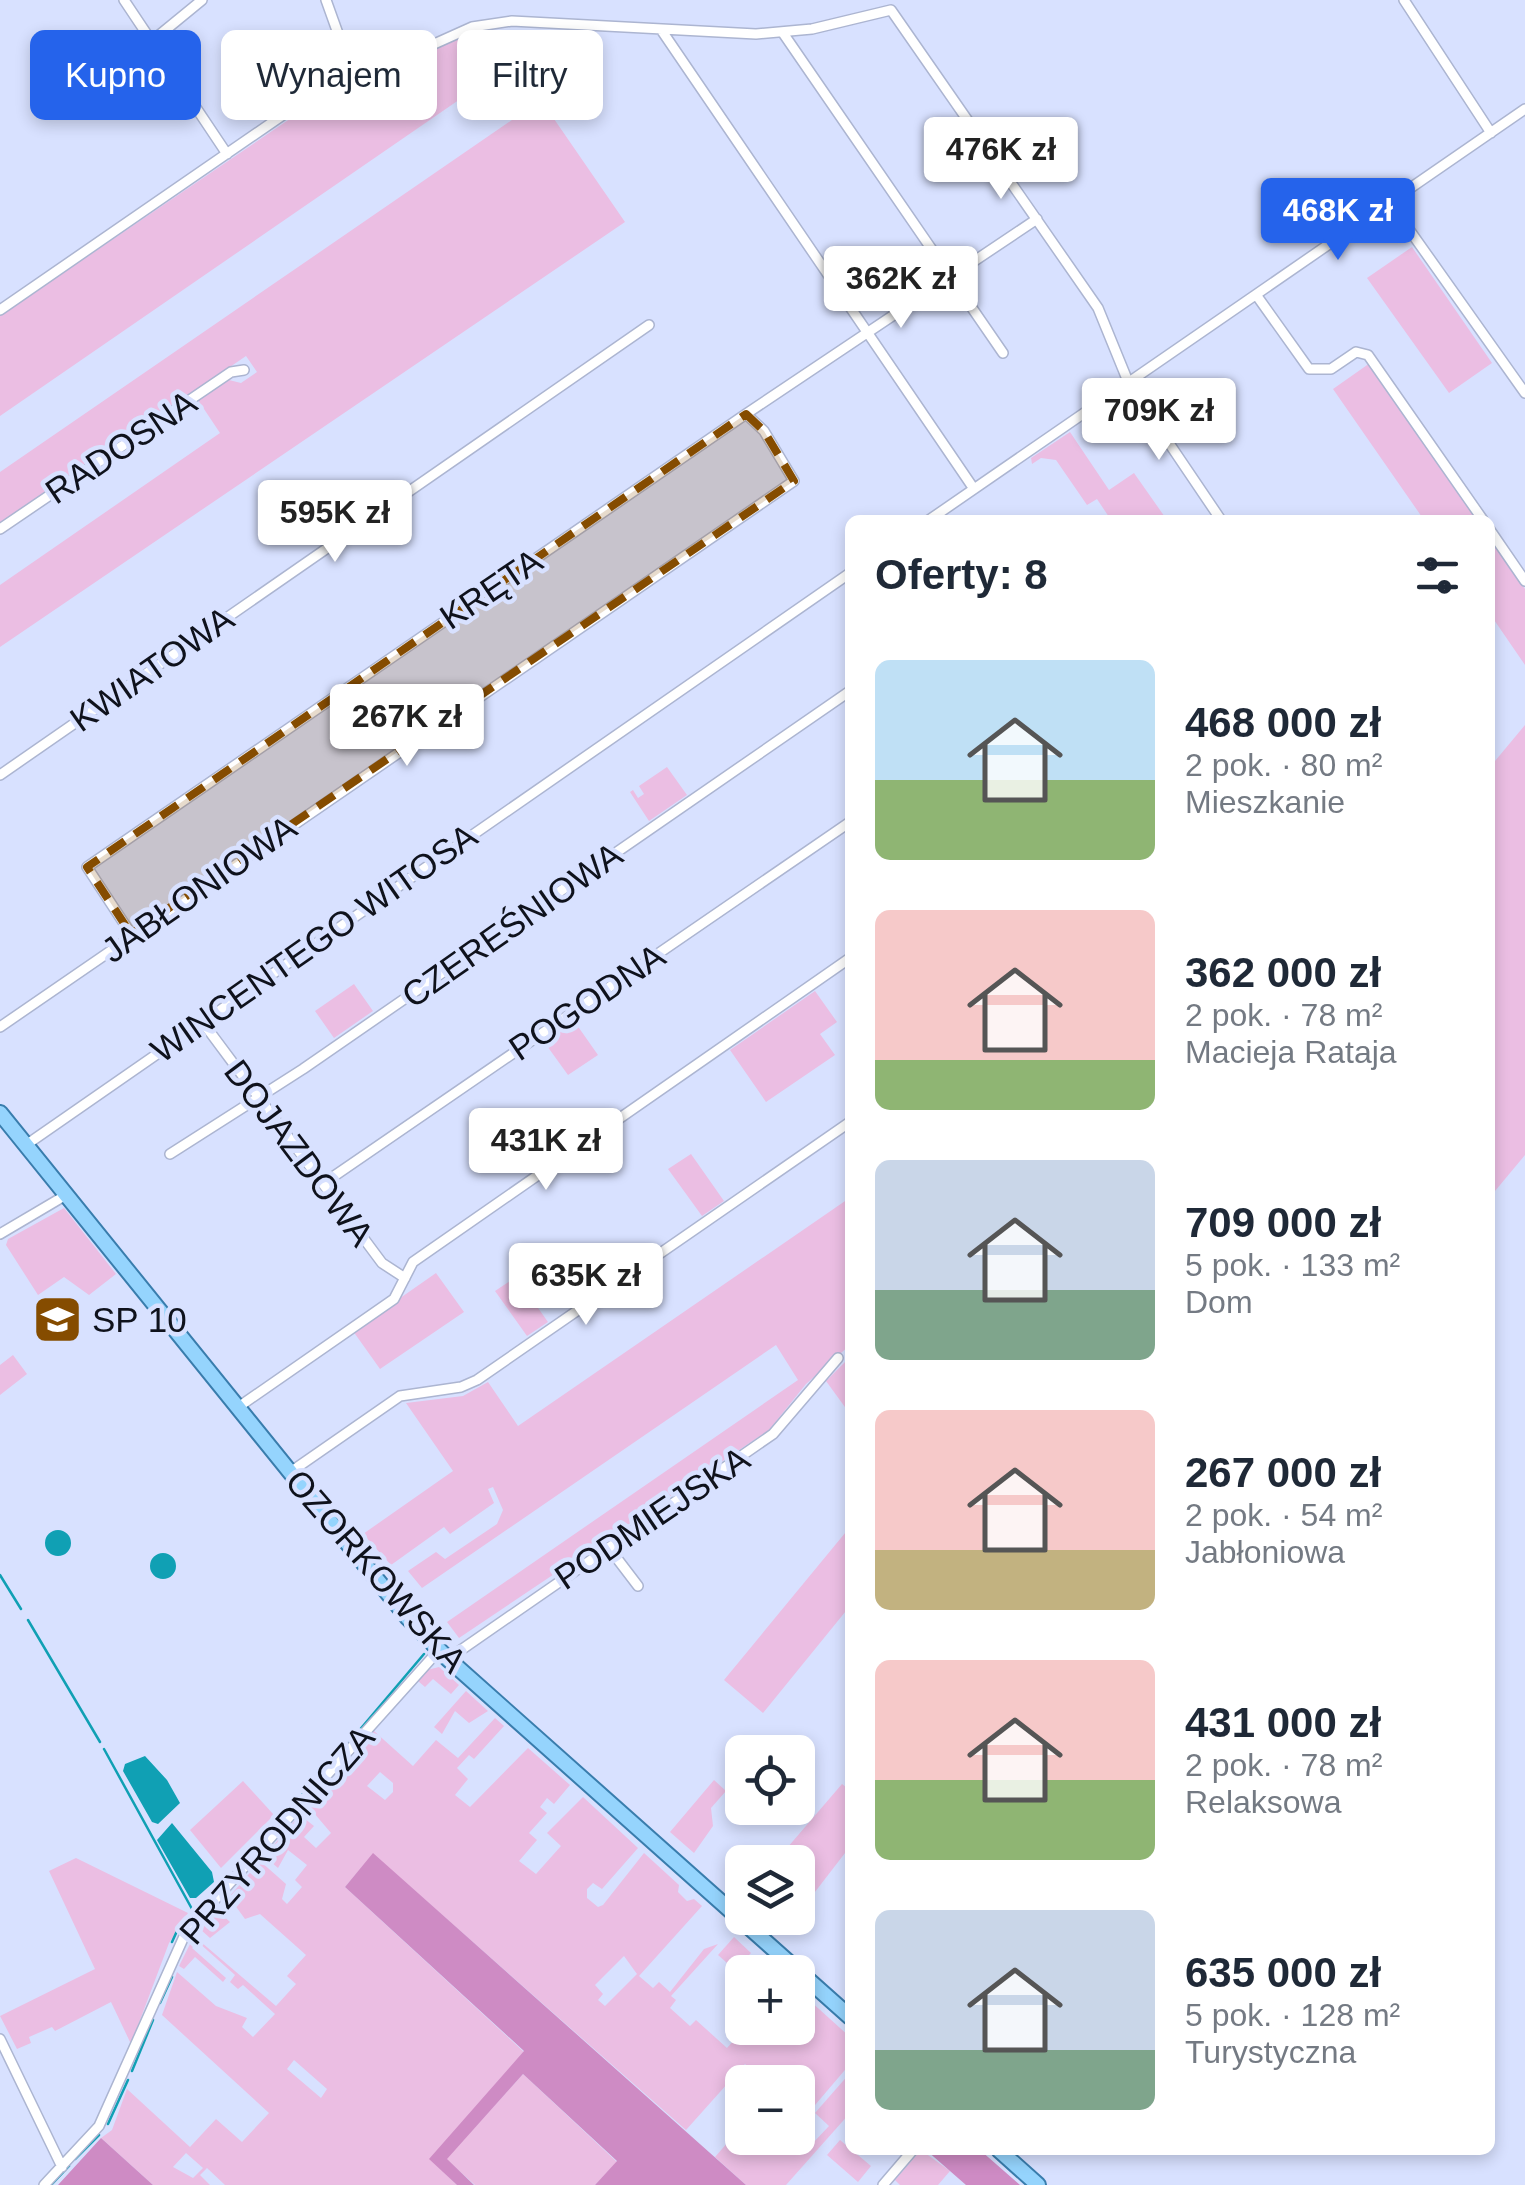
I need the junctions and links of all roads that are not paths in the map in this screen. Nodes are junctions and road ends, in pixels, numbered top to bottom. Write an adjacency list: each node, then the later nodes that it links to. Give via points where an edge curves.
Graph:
1 (124, 0): 5 (street)
2 (202, 0): 6 (street)
3 (326, 0): 7 (street)
4 (1404, 0): 14 (street)
5 (145, 30)
6 (164, 30)
7 (337, 30)
8 (662, 32): 9 (street); 10 (street, via 512,21 484,24); 22 (street)
9 (783, 33): 17 (street, via 891,10); 18 (street)
10 (437, 44)
11 (1525, 110): 14 (street)
12 (201, 114): 15 (street)
13 (276, 120): 15 (street)
14 (1491, 133): 16 (street)
15 (227, 154): 20 (street)
16 (1391, 204): 19 (street); 26 (street)
17 (1036, 219): 18 (street); 25 (street, via 1098,308)
18 (950, 276): 22 (street); 23 (street)
19 (1258, 296): 25 (street); 31 (street, via 1315,372 1356,352 1368,356)
20 (0, 310)
21 (649, 325): 37 (street, KWIATOWA)
22 (866, 332): 27 (street); 28 (street)
23 (1003, 353)
24 (244, 370): 32 (street, RADOSNA, via 231,372)
25 (1129, 384): 28 (street); 30 (street)
26 (1525, 394)
27 (746, 414): 39 (street, KRĘTA, via 87,867); 39 (street, JABŁONIOWA, via 794,481)
28 (974, 489): 29 (street)
29 (936, 515)
30 (1218, 515)
31 (1479, 515)
32 (0, 529)
33 (1495, 537): 35 (street)
34 (845, 576): 41 (street, WINCENTEGO WITOSA)
35 (1525, 580)
36 (845, 693): 43 (street, CZEREŚNIOWA)
37 (0, 775)
38 (845, 825): 48 (street, POGODNA)
39 (131, 934): 42 (street, JABŁONIOWA)
40 (845, 961): 51 (street, via 413,1262)
41 (201, 1020): 43 (street, DOJAZDOWA); 46 (street, WINCENTEGO WITOSA)
42 (0, 1027)
43 (260, 1098): 47 (street, CZEREŚNIOWA); 48 (street, DOJAZDOWA)
44 (0, 1113): 46 (main road, OZORKOWSKA)
45 (845, 1125): 54 (street, via 477,1380 400,1396)
46 (26, 1145): 49 (main road, OZORKOWSKA)
47 (170, 1154)
48 (324, 1183): 51 (street, DOJAZDOWA, via 382,1263)
49 (66, 1195): 50 (street); 53 (main road, OZORKOWSKA)
50 (0, 1234)
51 (405, 1278): 53 (street, via 394,1299)
52 (838, 1358): 55 (street, PODMIEJSKA, via 773,1434)
53 (238, 1408): 54 (main road, OZORKOWSKA)
54 (290, 1473): 57 (main road, OZORKOWSKA)
55 (609, 1548): 56 (street); 57 (street, PODMIEJSKA)
56 (638, 1586)
57 (443, 1654): 58 (main road, OZORKOWSKA); 62 (street, PRZYRODNICZA, via 186,1932 99,2126)
58 (845, 2013)
59 (0, 2039): 62 (street)
60 (909, 2155): 63 (street)
61 (1005, 2155): 65 (main road)
62 (62, 2166): 64 (street, PRZYRODNICZA)
63 (886, 2184)
64 (44, 2185)
65 (1038, 2185)

